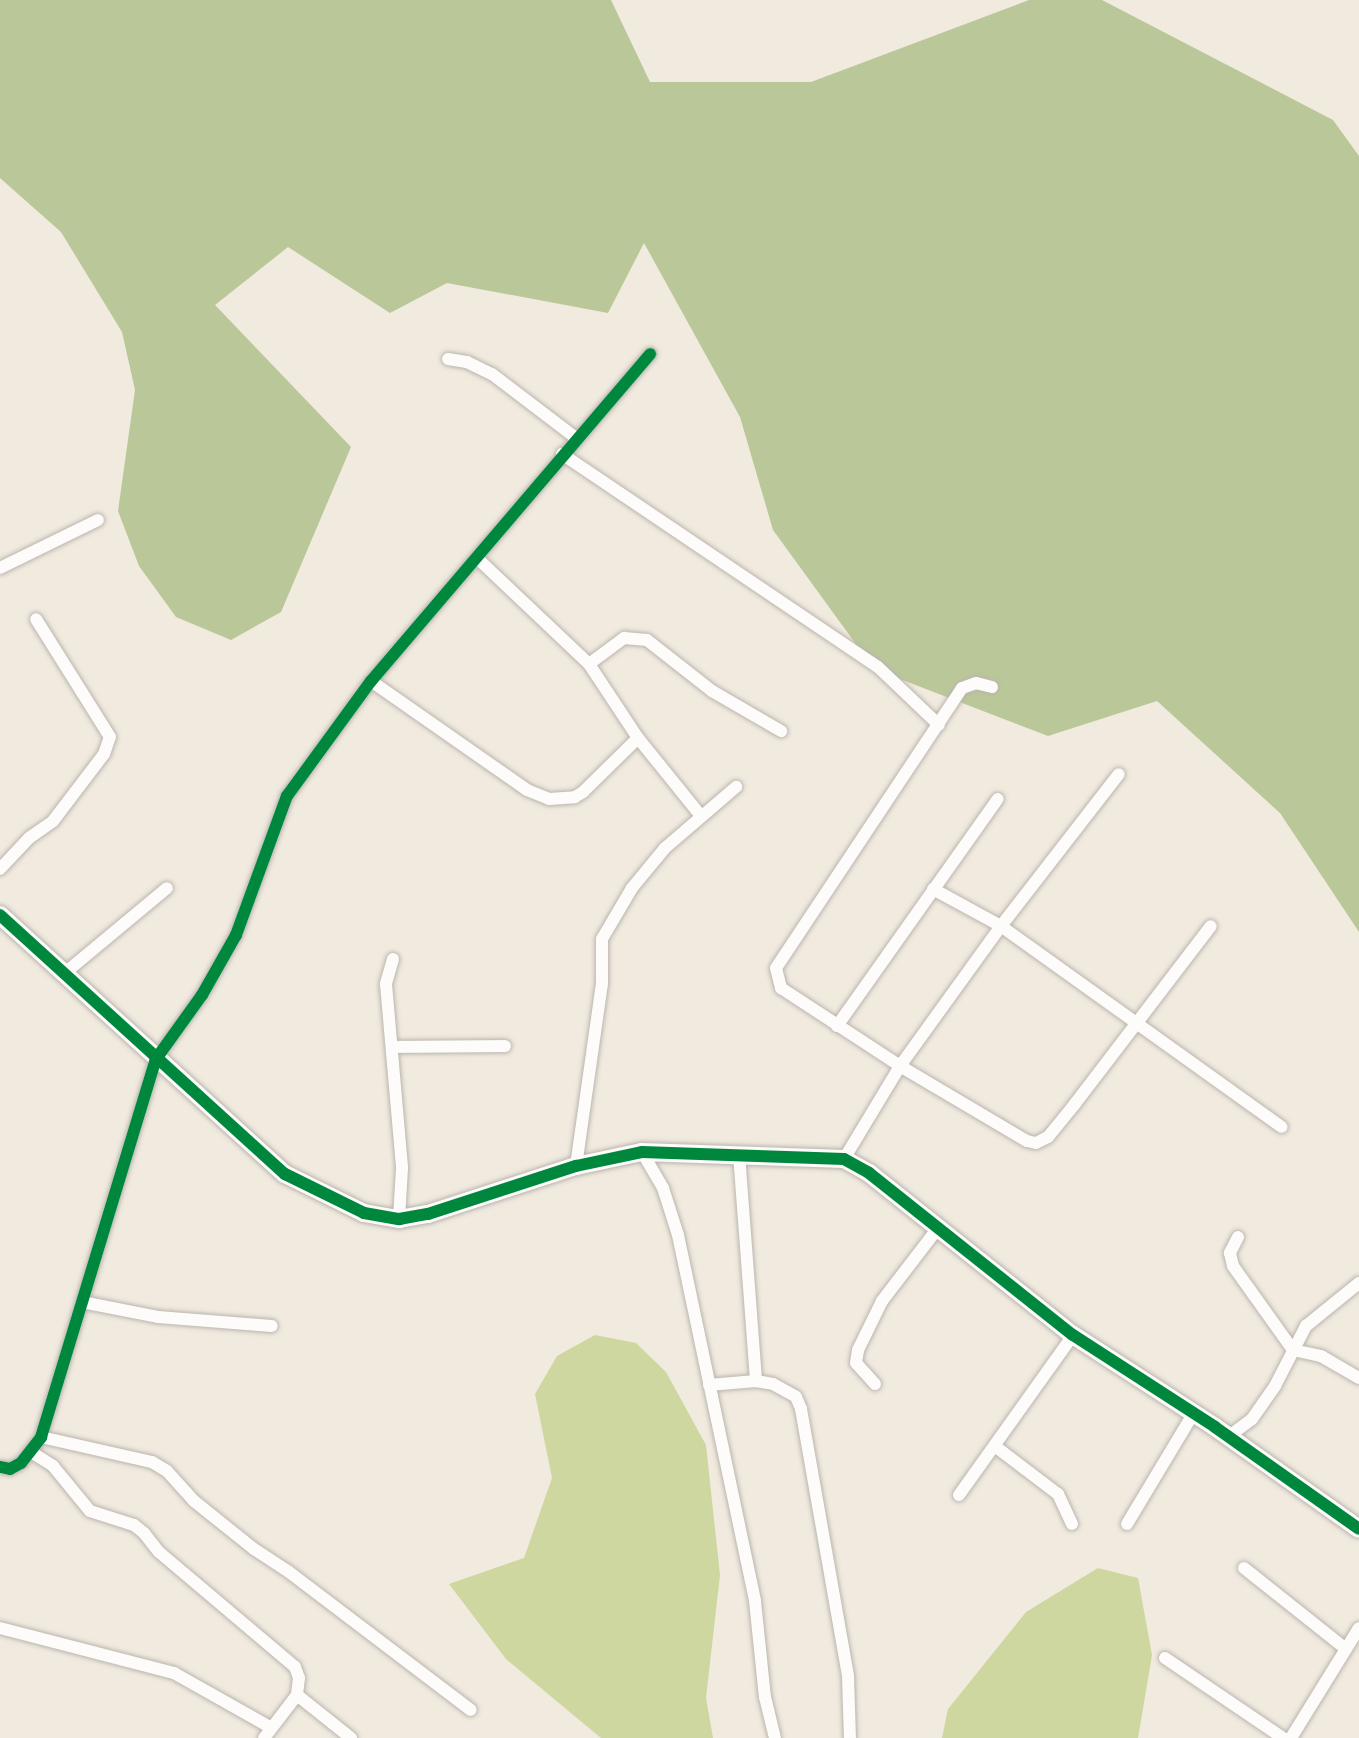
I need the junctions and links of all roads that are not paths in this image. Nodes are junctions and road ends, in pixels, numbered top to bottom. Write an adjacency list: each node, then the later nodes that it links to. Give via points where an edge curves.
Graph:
1 (650, 354): 3 (street)
2 (448, 359): 3 (street, via 492,374)
3 (576, 438): 4 (street)
4 (562, 454): 6 (street); 12 (street, via 878,667)
5 (98, 520): 7 (street)
6 (477, 558): 9 (street); 10 (street)
7 (0, 568)
8 (36, 619): 19 (street, via 110,737 104,754 53,821)
9 (589, 664): 13 (street, via 624,638 647,640 712,691); 14 (street)
10 (371, 681): 14 (street, via 527,790 549,799 583,792); 31 (street, via 287,796 236,935)
11 (992, 687): 12 (street, via 968,684)
12 (939, 725): 28 (street, via 776,968 781,988)
13 (781, 731)
14 (638, 738): 18 (street)
15 (1119, 774): 23 (street)
16 (736, 787): 18 (street)
17 (998, 799): 21 (street)
18 (701, 816): 37 (street, via 632,888 602,939 602,984)
19 (0, 869)
20 (167, 888): 26 (street)
21 (933, 889): 23 (street); 28 (street)
22 (0, 915): 26 (street)
23 (1001, 926): 27 (street); 32 (street)
24 (1211, 926): 27 (street)
25 (393, 959): 30 (street, via 386,984)
26 (66, 972): 31 (street)
27 (1134, 1024): 32 (street, via 1048,1137 1036,1143); 33 (street)
28 (837, 1026): 32 (street)
29 (505, 1046): 30 (street)
30 (393, 1047): 38 (street, via 402,1168)
31 (156, 1059): 38 (street, via 285,1174 364,1213); 42 (street)
32 (900, 1066): 36 (street)
33 (1282, 1127)
34 (642, 1152): 35 (street); 37 (street); 49 (street, via 663,1188 678,1235)
35 (739, 1154): 36 (street); 47 (street)
36 (844, 1159): 39 (street)
37 (576, 1166): 38 (street)
38 (399, 1219)
39 (938, 1228): 44 (street); 48 (street, via 882,1301 858,1350 856,1363)
40 (1238, 1237): 45 (street, via 1230,1253 1233,1266)
41 (1359, 1283): 45 (street, via 1306,1326)
42 (82, 1302): 43 (street, via 158,1317); 51 (street)
43 (272, 1326)
44 (1073, 1335): 50 (street); 53 (street)
45 (1293, 1350): 46 (street, via 1321,1356); 52 (street, via 1252,1419)
46 (1359, 1378)
47 (756, 1381): 49 (street); 70 (street, via 785,1389 801,1409 845,1654)
48 (875, 1384)
49 (709, 1385): 69 (street, via 755,1601)
50 (1193, 1414): 52 (street); 58 (street)
51 (41, 1437): 54 (street); 66 (street, via 152,1462 167,1471 194,1501 254,1549)
52 (1228, 1437): 59 (street)
53 (996, 1447): 56 (street); 57 (street, via 1058,1494)
54 (31, 1452): 55 (street, via 10,1469); 65 (street, via 53,1466 90,1511 144,1533 159,1552 295,1667)
55 (0, 1467)
56 (959, 1495)
57 (1072, 1524)
58 (1127, 1524)
59 (1359, 1529)
60 (1244, 1568): 63 (street)
61 (0, 1628): 67 (street, via 174,1673)
62 (1359, 1628): 63 (street)
63 (1346, 1649): 72 (street)
64 (1165, 1658): 71 (street)
65 (297, 1695): 67 (street); 68 (street)
66 (471, 1710)
67 (267, 1732)
68 (351, 1738)
69 (775, 1738)
70 (850, 1738)
71 (1283, 1738)
72 (1291, 1738)

